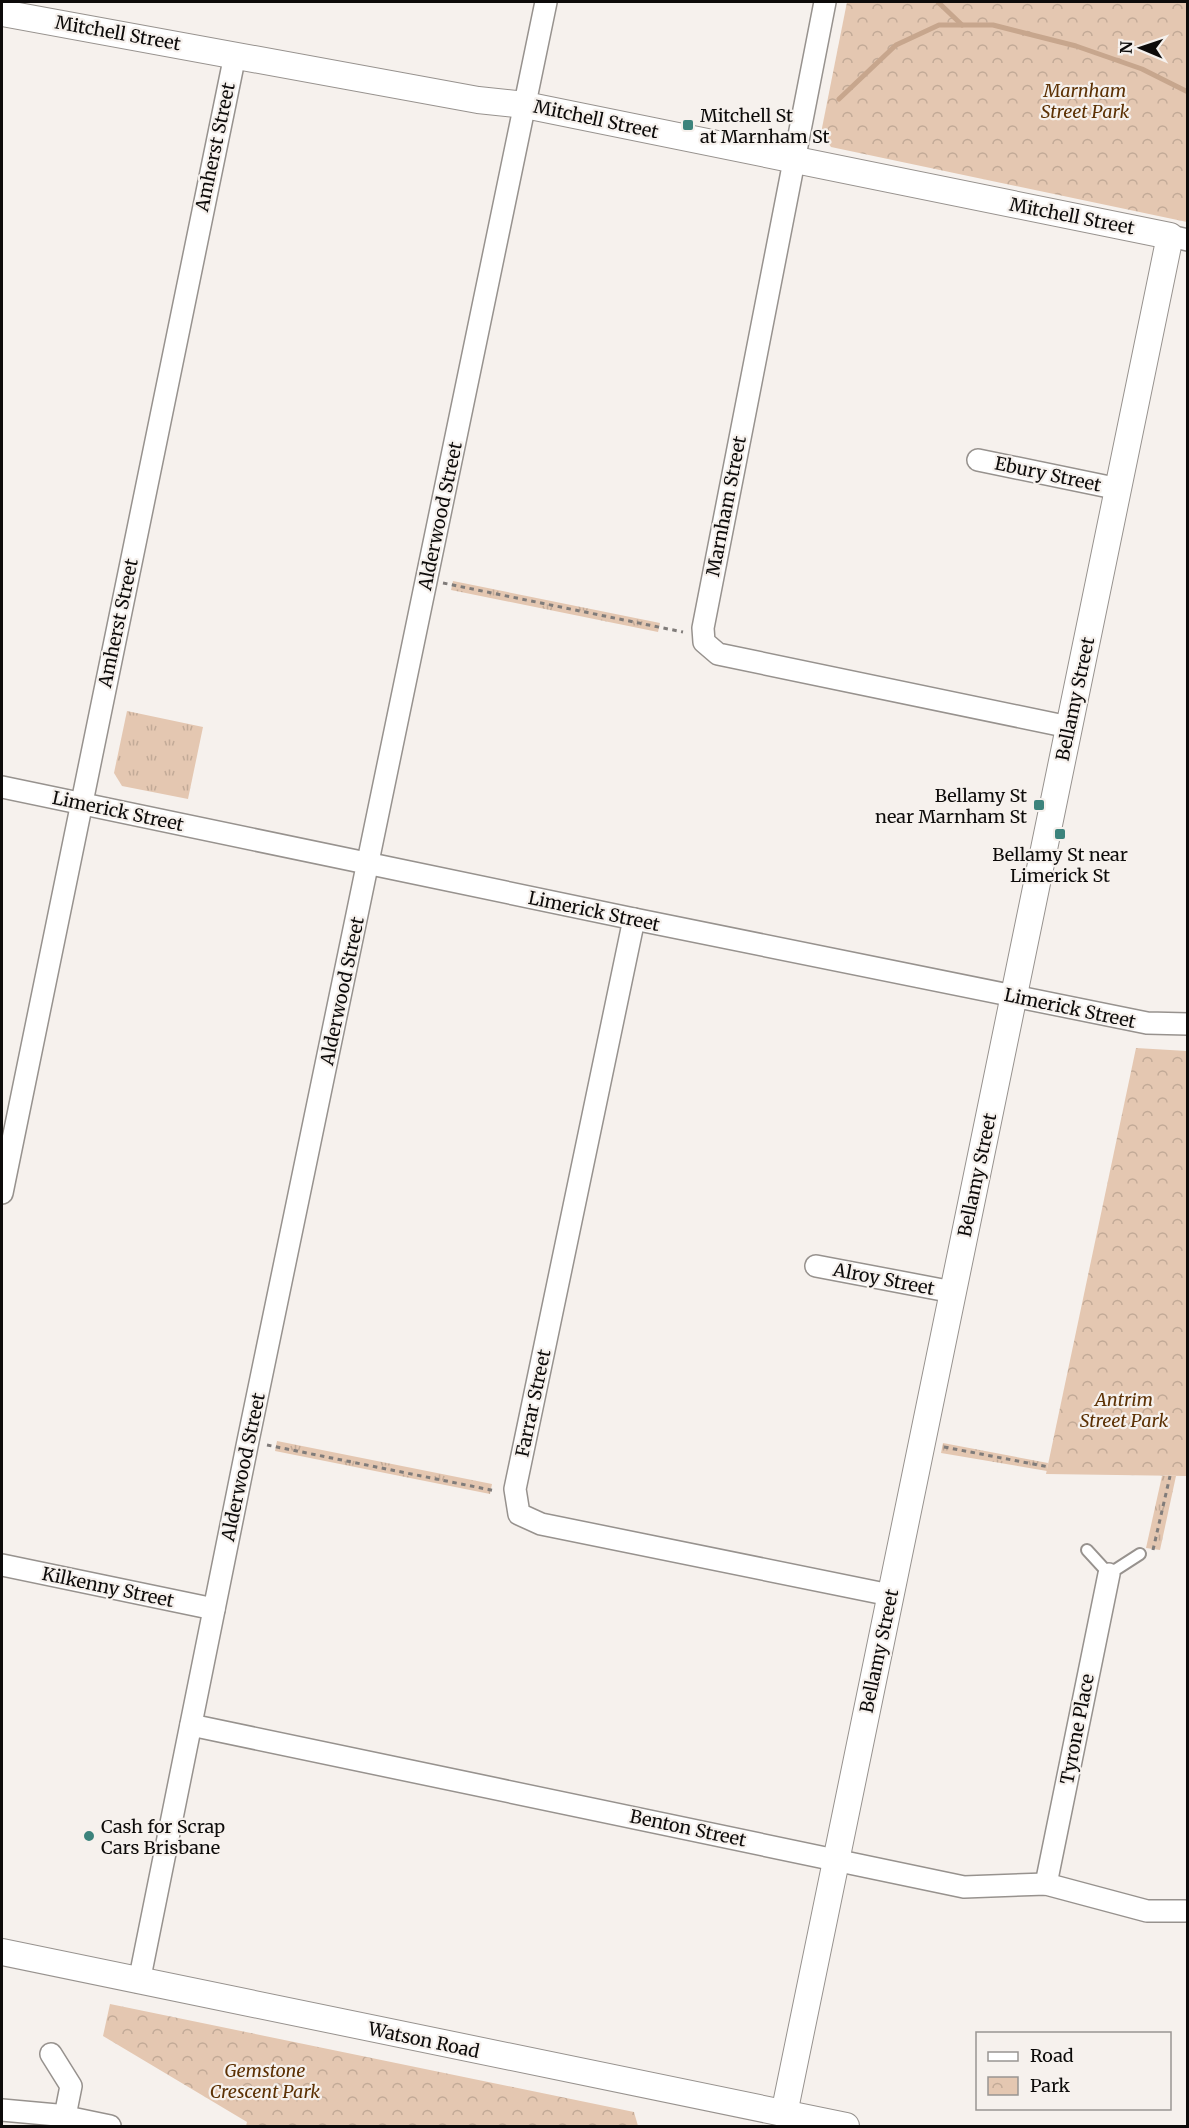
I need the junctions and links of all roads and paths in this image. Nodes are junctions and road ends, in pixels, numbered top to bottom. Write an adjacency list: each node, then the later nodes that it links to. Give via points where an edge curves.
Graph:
1 (546, 2): 5 (street, Alderwood Street)
2 (825, 2): 6 (street, Marnham Street)
3 (2, 13): 4 (street, Mitchell Street)
4 (235, 54): 5 (street, Mitchell Street, via 478,100); 14 (street, Amherst Street)
5 (525, 105): 6 (street, Mitchell Street); 10 (street, Alderwood Street)
6 (793, 160): 7 (street, Mitchell Street); 11 (street, Marnham Street)
7 (1179, 238): 9 (street, Bellamy Street)
8 (978, 460): 9 (street, Ebury Street)
9 (1119, 489): 12 (street, Bellamy Street)
10 (427, 579): 11 (path, via 680,633); 15 (street, Alderwood Street)
11 (703, 628): 12 (street, via 704,642 718,654)
12 (1069, 727): 17 (street, Bellamy Street)
13 (2, 787): 14 (street, Limerick Street)
14 (81, 803): 15 (street, Limerick Street); 19 (street, Amherst Street)
15 (368, 864): 16 (street, Limerick Street); 22 (street, Alderwood Street)
16 (634, 920): 17 (street, Limerick Street); 26 (street, Farrar Street)
17 (1013, 996): 18 (street, Limerick Street, via 1147,1023); 21 (street, Bellamy Street)
18 (1188, 1024)
19 (2, 1193)
20 (816, 1266): 21 (street, Alroy Street)
21 (953, 1292): 23 (street, Bellamy Street)
22 (248, 1441): 26 (path, via 492,1491); 32 (street, Alderwood Street)
23 (921, 1442): 24 (path); 31 (street, Bellamy Street)
24 (1050, 1467)
25 (1170, 1476): 28 (path, via 1155,1548)
26 (515, 1489): 31 (street, Farrar Street, via 519,1514 541,1524)
27 (1087, 1550): 30 (lane)
28 (1140, 1554): 30 (lane)
29 (2, 1565): 32 (street, Kilkenny Street)
30 (1109, 1574): 35 (street, Tyrone Place)
31 (890, 1595): 34 (street, Bellamy Street)
32 (214, 1609): 33 (street, Alderwood Street)
33 (191, 1725): 34 (street, Benton Street); 38 (street, Alderwood Street)
34 (836, 1859): 35 (street, Benton Street, via 964,1887); 41 (street, Bellamy Street)
35 (1046, 1884): 36 (street, Benton Street, via 1146,1911)
36 (1187, 1915)
37 (2, 1952): 38 (street, Watson Road)
38 (139, 1982): 41 (street, Watson Road)
39 (51, 2054): 42 (street, via 71,2086)
40 (2, 2110): 42 (street)
41 (784, 2114): 44 (street, Watson Road)
42 (59, 2119): 43 (street)
43 (110, 2127)
44 (846, 2127)

